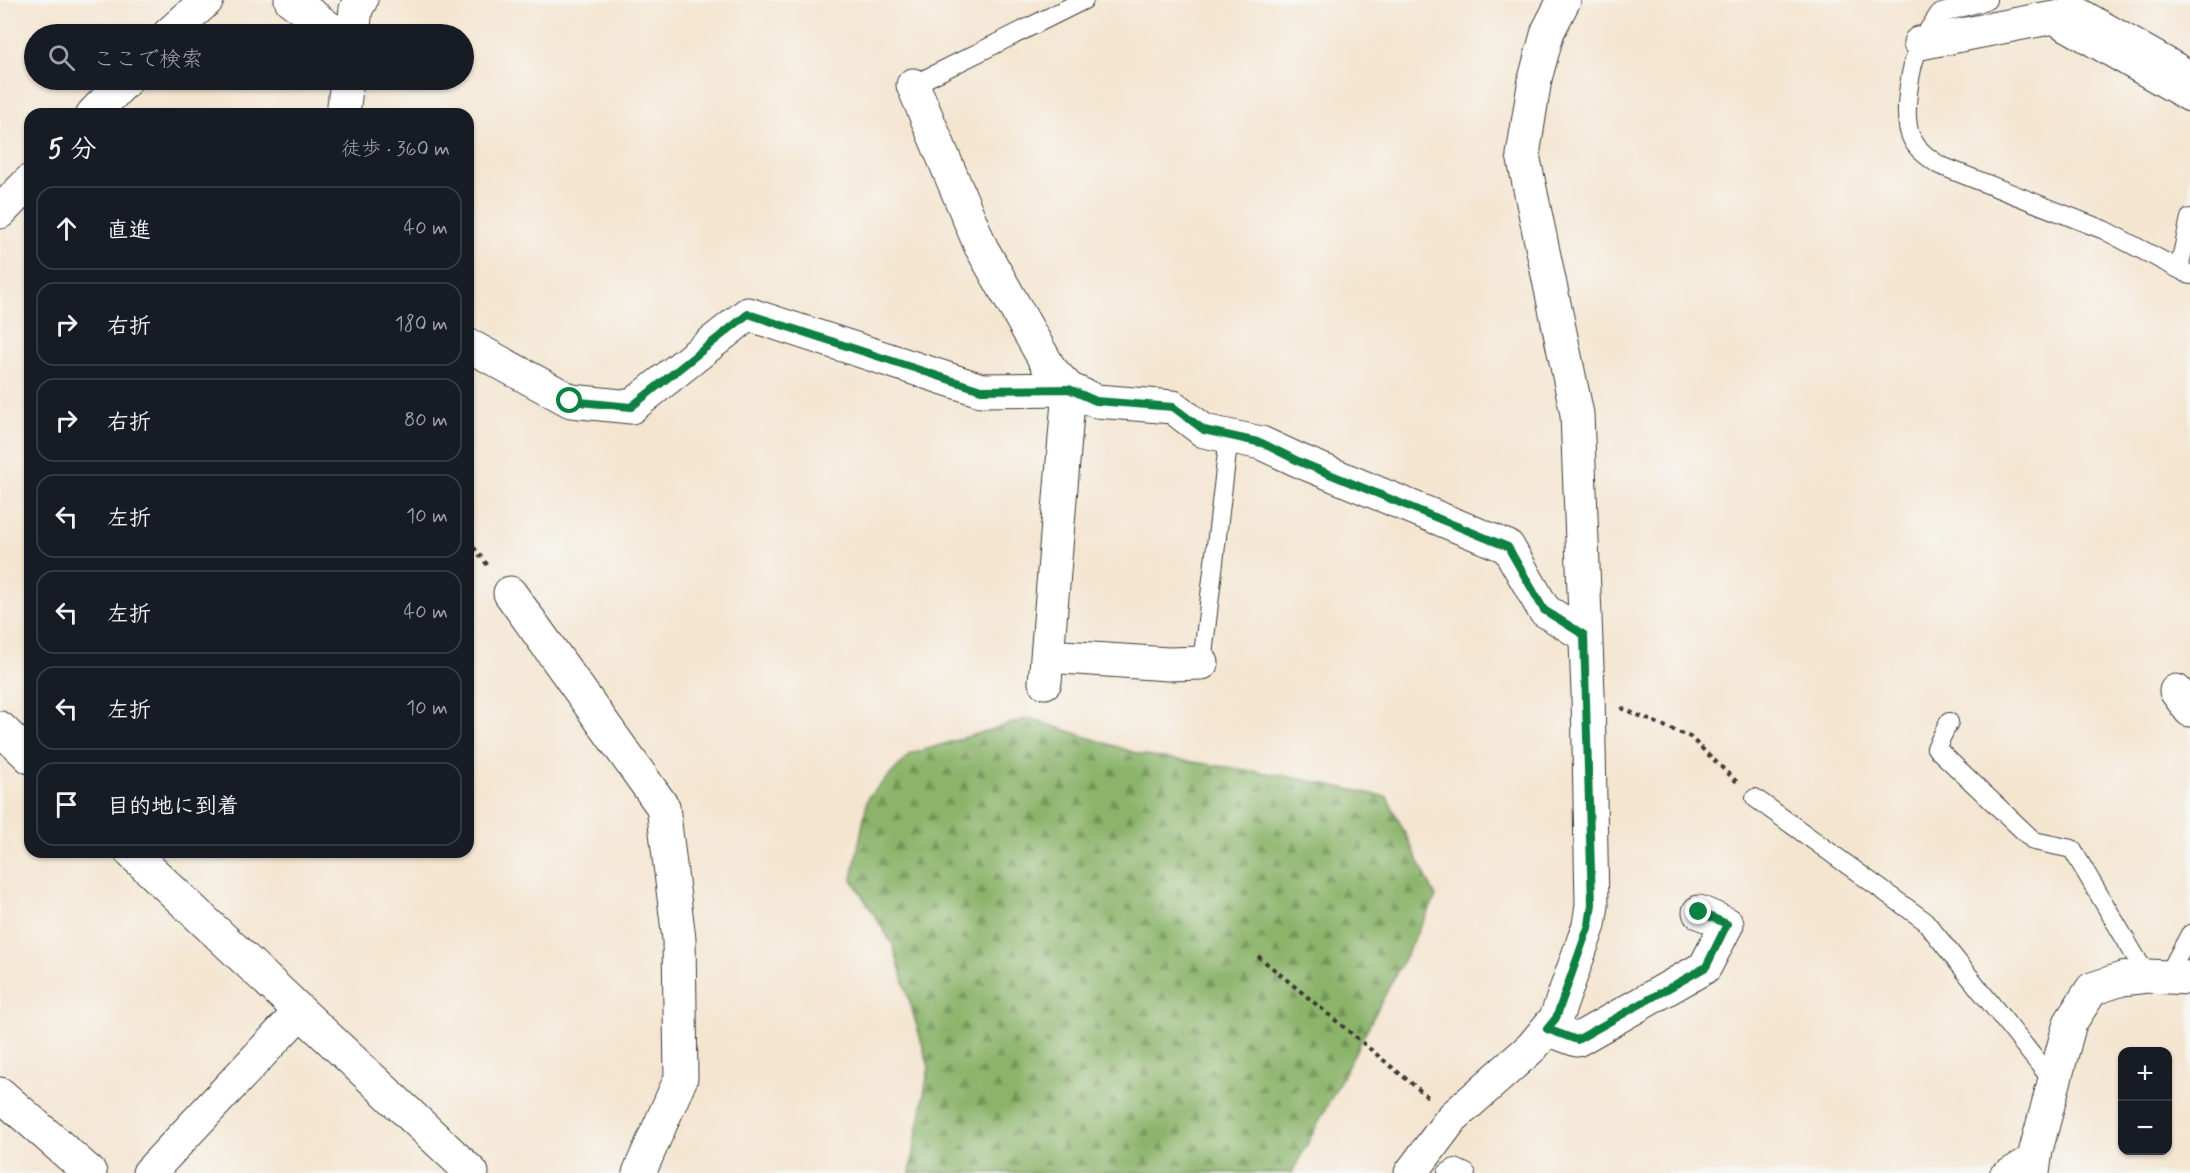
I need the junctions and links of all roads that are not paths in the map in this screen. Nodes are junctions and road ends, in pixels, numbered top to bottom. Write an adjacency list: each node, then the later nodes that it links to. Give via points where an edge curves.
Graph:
1 (207, 0): 8 (street)
2 (291, 0): 9 (street)
3 (361, 0): 10 (street)
4 (1084, 0): 13 (lane)
5 (1564, 0): 27 (street, via 1548,31 1535,79 1523,155 1577,414)
6 (1987, 0): 11 (lane, via 1939,15)
7 (2068, 0): 12 (lane)
8 (180, 24)
9 (323, 24)
10 (354, 24)
11 (1920, 43): 16 (street, via 2054,17); 22 (lane, via 1907,122 1911,139 1920,152 1939,165 2104,230)
12 (2190, 69)
13 (913, 85): 24 (street, via 981,247 1050,369)
14 (116, 90): 17 (street)
15 (346, 90): 18 (street)
16 (2190, 95)
17 (99, 108)
18 (344, 108)
19 (24, 187): 20 (street)
20 (0, 213)
21 (2190, 218): 22 (lane)
22 (2185, 272)
23 (474, 348): 24 (street, via 570,401 631,407 748,314 981,390)
24 (1069, 389): 25 (street, via 1096,401 1173,407 1204,430); 28 (street, via 1046,669)
25 (1228, 436): 27 (street, via 1262,443 1508,547 1544,610); 28 (lane)
26 (510, 593): 45 (street, via 663,807 679,939 681,1078)
27 (1584, 635): 38 (street, via 1592,904 1589,925 1556,1018)
28 (1202, 663)
29 (1949, 722): 36 (lane, via 1936,748 2034,841 2072,849)
30 (0, 728): 31 (street)
31 (24, 751)
32 (1755, 798): 39 (lane, via 1925,921)
33 (137, 858): 37 (street)
34 (1699, 912): 38 (street, via 1727,924 1706,967 1577,1040)
35 (2190, 934): 36 (lane)
36 (2168, 976): 39 (street, via 2122,979 2092,989 2070,1023)
37 (300, 1012): 43 (street); 44 (street)
38 (1547, 1029): 46 (street, via 1452,1118)
39 (2055, 1084): 41 (street)
40 (0, 1095): 42 (street)
41 (2035, 1161): 49 (lane)
42 (90, 1173)
43 (148, 1173)
44 (472, 1173)
45 (639, 1173)
46 (1411, 1173)
47 (1447, 1173): 48 (lane, via 1455,1168)
48 (1466, 1173)
49 (1999, 1173)

